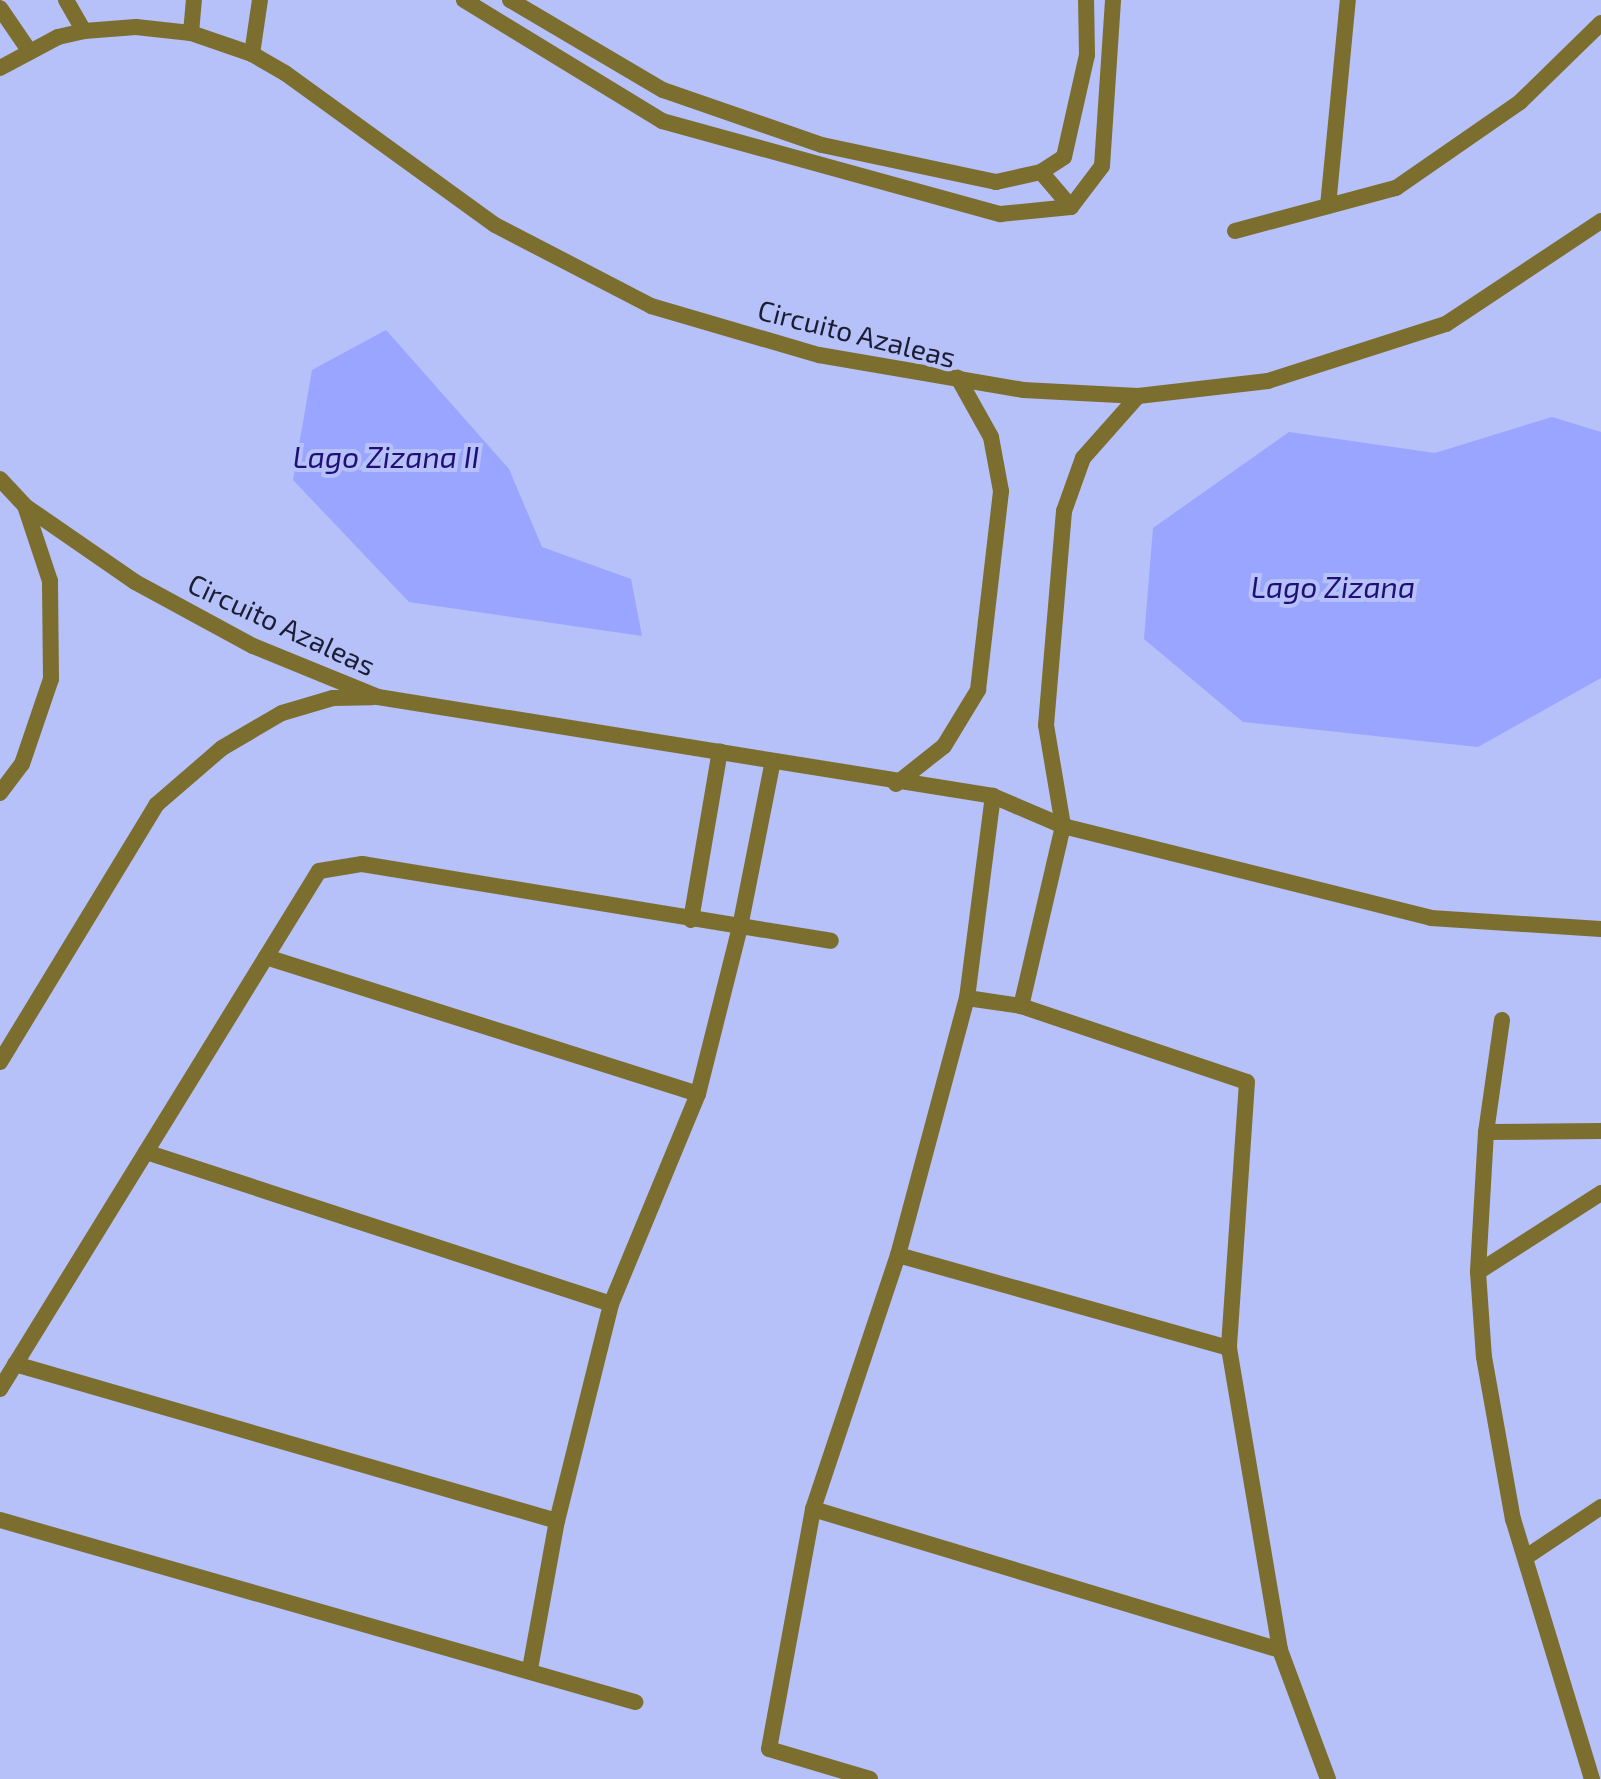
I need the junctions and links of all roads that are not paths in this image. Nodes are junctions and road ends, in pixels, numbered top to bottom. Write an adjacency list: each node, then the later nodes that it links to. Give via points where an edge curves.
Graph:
1 (66, 0): 11 (street)
2 (194, 0): 12 (street)
3 (260, 0): 14 (street)
4 (464, 0): 18 (street, via 662,121 1000,214)
5 (510, 0): 16 (street, via 663,90 822,145 996,182)
6 (1086, 0): 16 (street, via 1087,55 1064,157)
7 (1113, 0): 18 (street, via 1102,166)
8 (1348, 0): 17 (street)
9 (0, 8): 13 (street)
10 (1601, 23): 17 (street, via 1520,102 1396,188)
11 (84, 31): 12 (street, Circuito Azaleas, via 136,27); 13 (street, Circuito Azaleas)
12 (191, 33): 14 (street, Circuito Azaleas)
13 (30, 52): 15 (street, Circuito Azaleas)
14 (252, 54): 21 (street, Circuito Azaleas, via 495,225 651,306 819,355)
15 (0, 68)
16 (1041, 172): 18 (street)
17 (1328, 206): 20 (street)
18 (1071, 207)
19 (1601, 221): 22 (street, via 1446,324 1268,381)
20 (1235, 231)
21 (958, 378): 22 (street, via 1023,390); 28 (street, Circuito Azaleas, via 991,437 1001,491 978,690 944,746)
22 (1138, 396): 31 (street, via 1083,458 1064,511 1046,725)
23 (0, 479): 24 (street, Circuito Azaleas)
24 (25, 506): 25 (street, Circuito Azaleas, via 148,590 253,646); 29 (street, via 50,581 51,679 22,764)
25 (378, 697): 26 (street, Circuito Azaleas); 40 (street, via 333,698 282,713 222,748 156,805)
26 (720, 751): 27 (street, Circuito Azaleas); 32 (street)
27 (773, 761): 28 (street, Circuito Azaleas); 33 (street)
28 (896, 784): 30 (street)
29 (0, 793)
30 (993, 796): 31 (street); 37 (street)
31 (1063, 826): 34 (street, via 1431,918); 38 (street)
32 (691, 920): 33 (street); 36 (street, via 362,864 319,871)
33 (740, 927): 35 (street); 41 (street)
34 (1601, 929)
35 (831, 941)
36 (266, 957): 41 (street); 44 (street)
37 (967, 998): 38 (street); 46 (street)
38 (1021, 1006): 49 (street, via 1247,1082)
39 (1502, 1020): 43 (street)
40 (0, 1062)
41 (698, 1094): 48 (street)
42 (1601, 1131): 43 (street)
43 (1486, 1132): 47 (street)
44 (146, 1152): 48 (street); 50 (street)
45 (1601, 1193): 47 (street)
46 (898, 1255): 49 (street); 53 (street)
47 (1478, 1272): 56 (street, via 1484,1357 1513,1519)
48 (611, 1304): 55 (street)
49 (1229, 1348): 57 (street)
50 (15, 1364): 51 (street); 55 (street)
51 (0, 1389)
52 (1601, 1507): 56 (street)
53 (813, 1509): 57 (street); 60 (street, via 769,1749)
54 (0, 1520): 58 (street)
55 (557, 1521): 58 (street)
56 (1526, 1557): 62 (street)
57 (1280, 1650): 61 (street)
58 (530, 1669): 59 (street)
59 (635, 1702)
60 (870, 1779)
61 (1328, 1779)
62 (1592, 1779)

